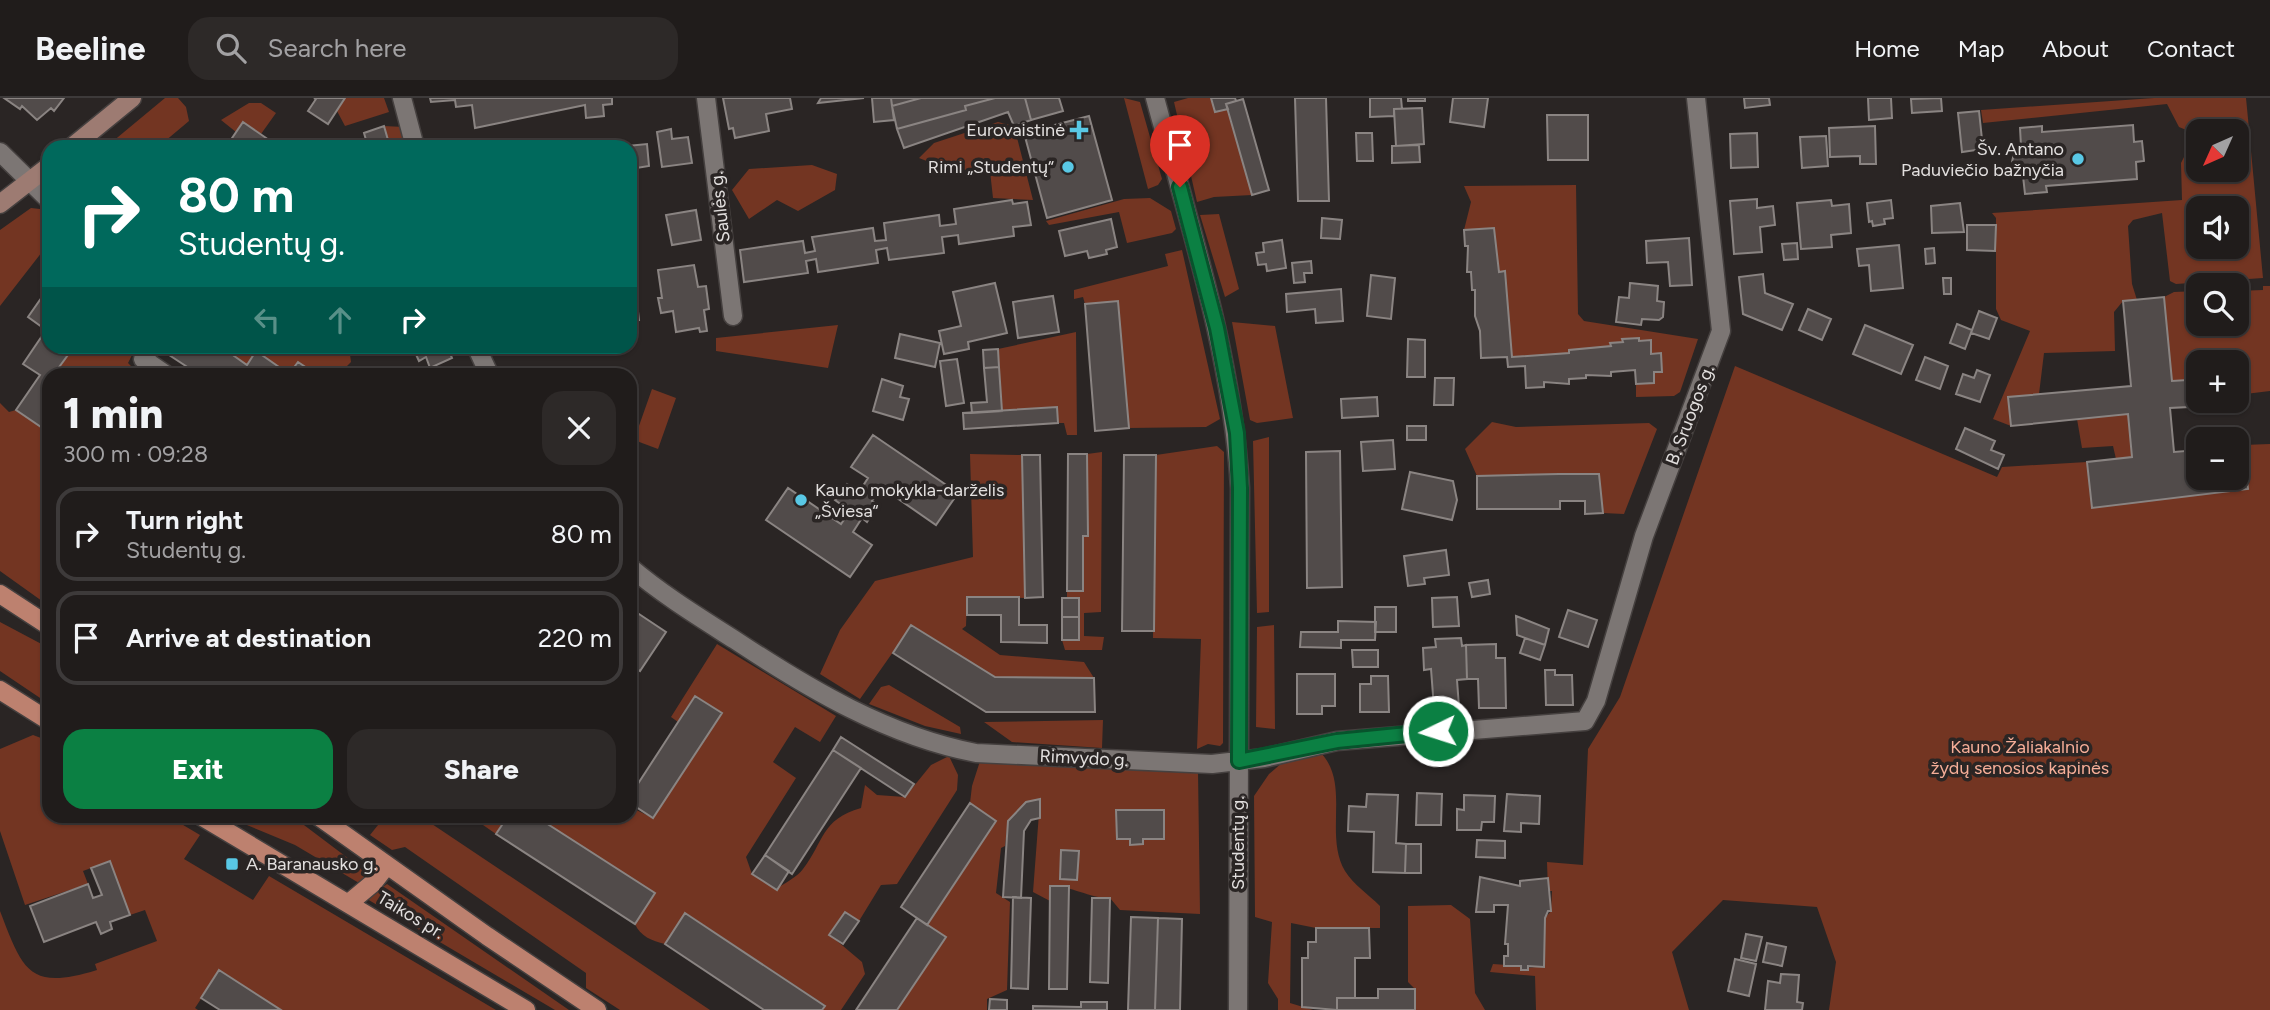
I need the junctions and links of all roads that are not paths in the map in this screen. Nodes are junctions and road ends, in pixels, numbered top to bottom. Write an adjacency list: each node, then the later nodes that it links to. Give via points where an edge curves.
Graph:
1 (132, 98): 6 (street)
2 (402, 98): 7 (street)
3 (706, 98): 13 (street, Saulės g.)
4 (1155, 98): 23 (street, Studentų g., via 1212,308 1237,433)
5 (1696, 98): 22 (street, B. Sruogos g., via 1721,331 1644,536 1596,701)
6 (81, 140)
7 (413, 140)
8 (0, 152): 10 (street)
9 (42, 172): 10 (street)
10 (30, 181): 11 (street); 12 (street)
11 (42, 193)
12 (0, 204)
13 (733, 316)
14 (146, 354): 15 (street, via 143,359)
15 (156, 368)
16 (637, 572): 23 (street, Rimvydo g., via 691,612 843,705 953,748 1212,764)
17 (0, 587): 18 (main road)
18 (7, 599): 19 (main road)
19 (42, 622)
20 (0, 690): 21 (main road)
21 (42, 717)
22 (1585, 721): 23 (street, Rimvydo g., via 1384,735)
23 (1239, 761): 30 (street, Studentų g.)
24 (213, 823): 27 (main road, Taikos pr.)
25 (328, 823): 26 (main road, Taikos pr.)
26 (387, 865): 27 (main road, via 373,884); 29 (main road, Taikos pr.)
27 (349, 903): 28 (main road, Taikos pr.)
28 (526, 1010)
29 (597, 1010)
30 (1238, 1010)

